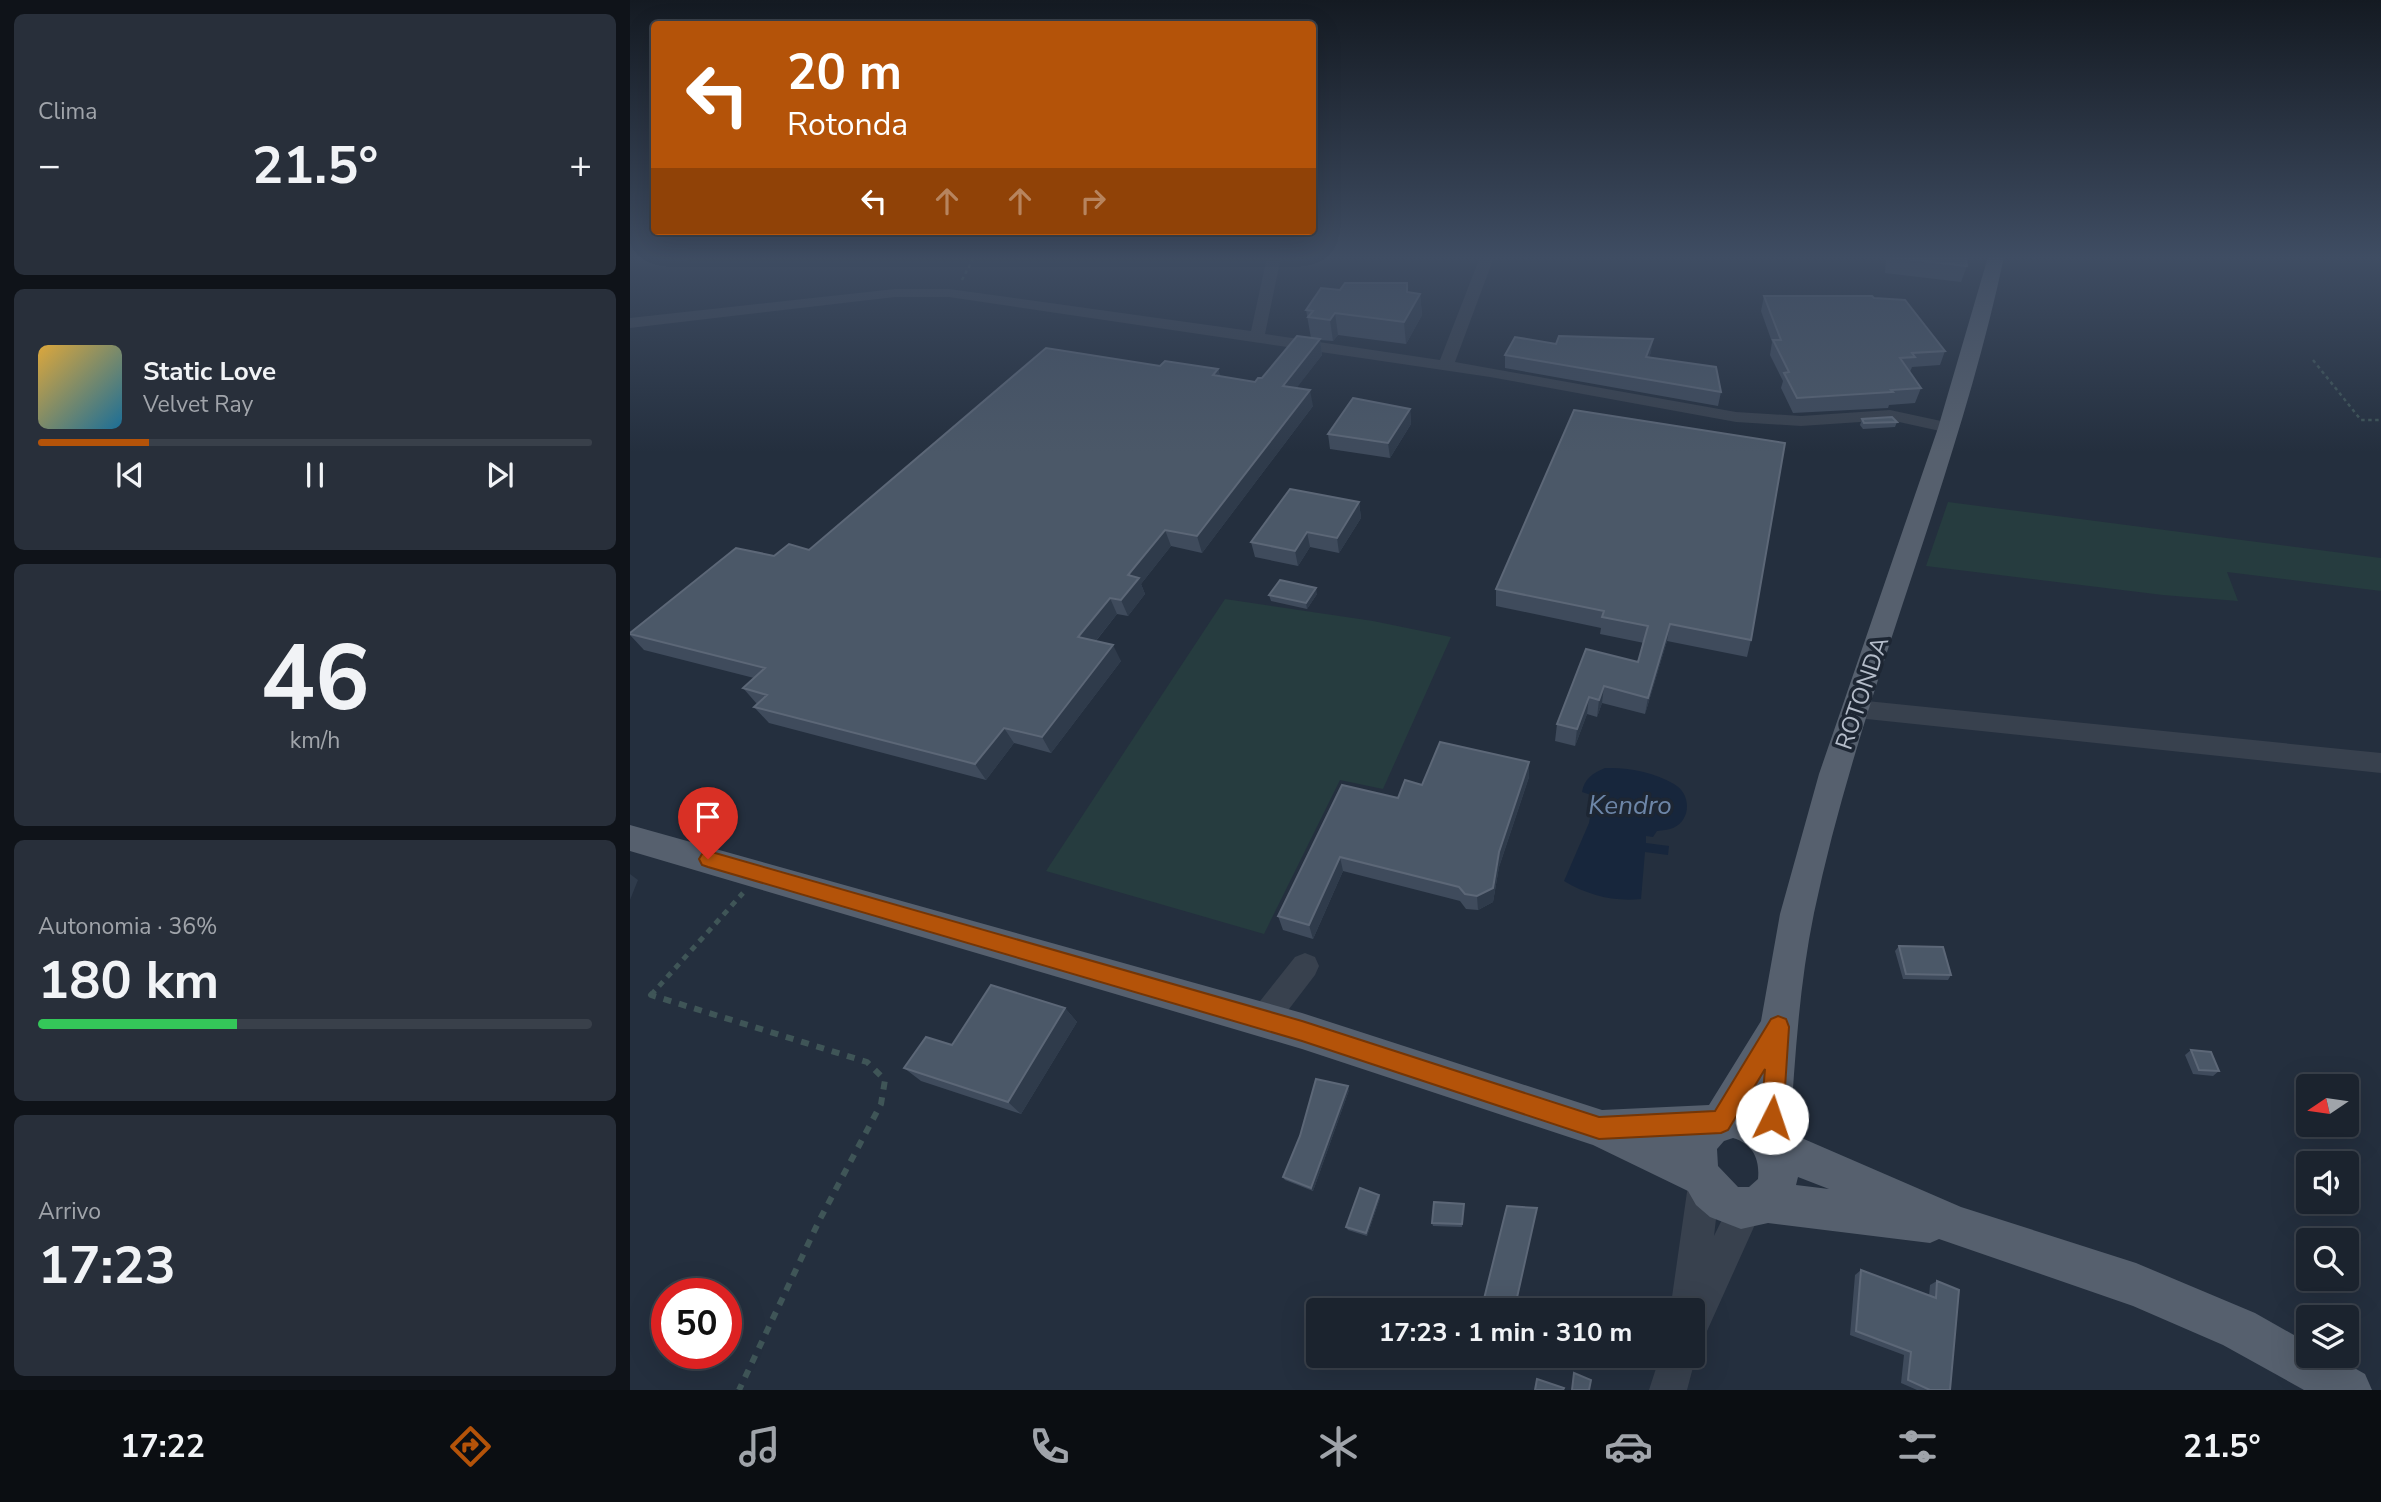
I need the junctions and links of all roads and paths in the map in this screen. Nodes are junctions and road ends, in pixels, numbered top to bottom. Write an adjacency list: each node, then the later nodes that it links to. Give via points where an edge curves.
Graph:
1 (1151, 322): 5 (street)
2 (1260, 322): 5 (street)
3 (1462, 322): 7 (street)
4 (1980, 322): 9 (main road, ROTONDA)
5 (1257, 337): 7 (street)
6 (2313, 360): 8 (path, via 2361,420)
7 (1445, 366): 9 (street, via 1736,418 1801,421 1890,415)
8 (2381, 419)
9 (1949, 428): 10 (main road, ROTONDA)
10 (1857, 709): 11 (street); 16 (main road, ROTONDA, via 1797,914)
11 (2381, 763)
12 (630, 838): 13 (main road)
13 (760, 874): 15 (main road); 26 (path, via 652,995 867,1062 885,1080 881,1104 819,1221)
14 (1305, 966): 15 (street)
15 (1263, 1020): 18 (main road)
16 (1778, 1027): 17 (main road, ROTONDA); 19 (main road)
17 (1717, 1123): 18 (main road); 19 (main road, via 1733,1119 1753,1125); 20 (main road, via 1700,1139 1696,1161)
18 (1599, 1128): 20 (main road)
19 (1771, 1143): 21 (main road, via 1779,1163 1778,1185); 22 (main road)
20 (1703, 1181): 21 (main road, via 1723,1202); 23 (street)
21 (1755, 1206): 22 (main road); 24 (street)
22 (1957, 1226): 28 (main road, via 2136,1285 2239,1329)
23 (1690, 1298)
24 (1705, 1298)
25 (1674, 1368): 27 (street)
26 (739, 1390)
27 (1668, 1390)
28 (2349, 1390)

